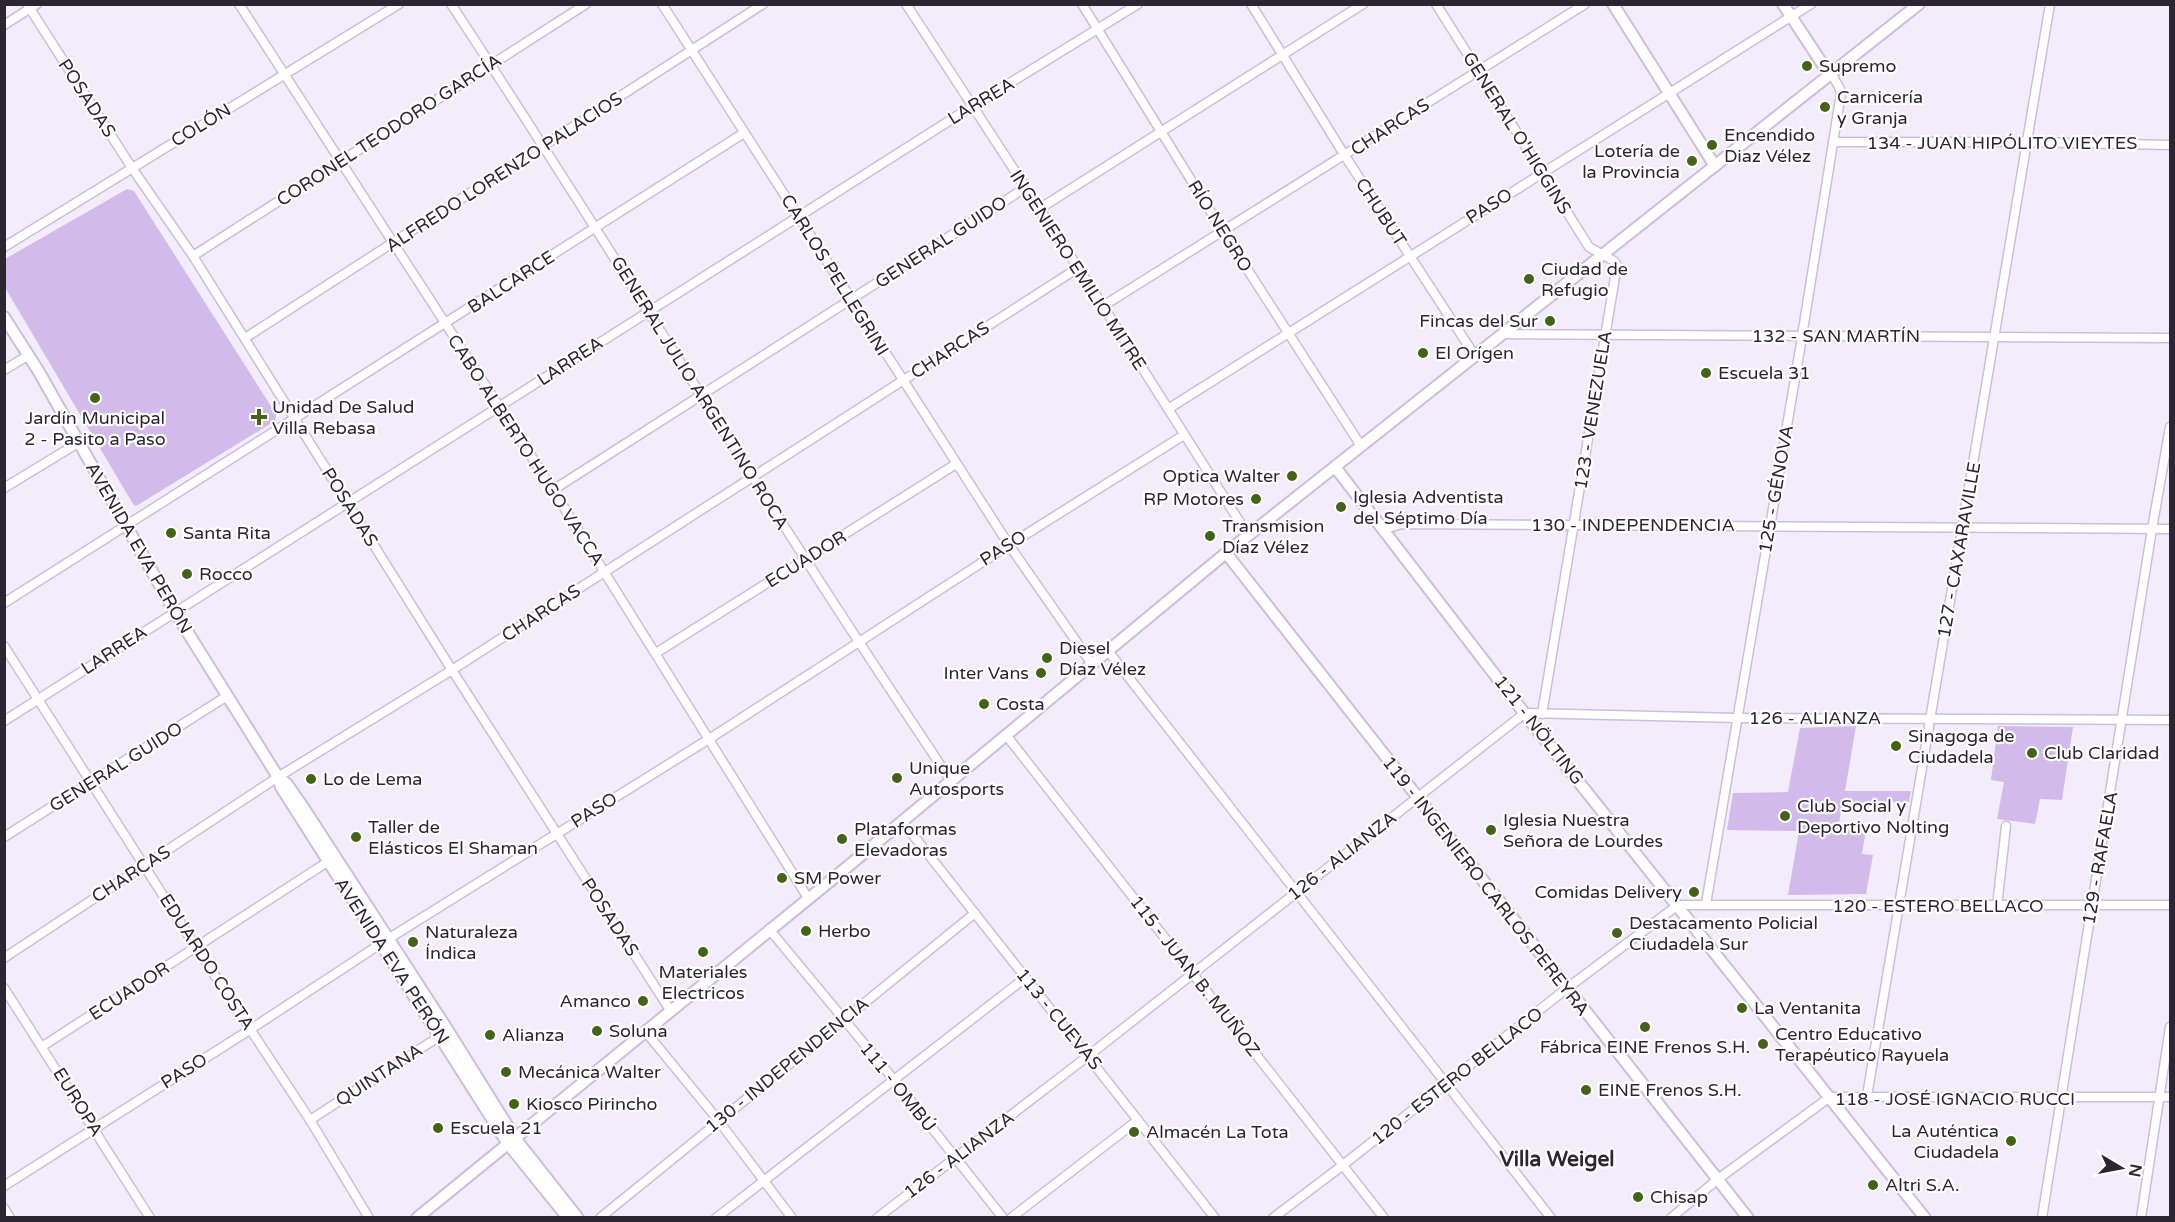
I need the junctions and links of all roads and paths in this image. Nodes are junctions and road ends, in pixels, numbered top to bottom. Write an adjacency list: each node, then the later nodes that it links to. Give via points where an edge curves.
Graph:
1 (239, 4): 27 (street, CABO ALBERTO HUGO VACCA)
2 (399, 4): 27 (street, COLÓN)
3 (451, 4): 25 (street, GENERAL JULIO ARGENTINO ROCA)
4 (586, 4): 25 (street, CORONEL TEODORO GARCÍA)
5 (662, 4): 23 (street, CARLOS PELLEGRINI)
6 (763, 4): 23 (street, ALFREDO LORENZO PALACIOS)
7 (906, 4): 30 (street, INGENIERO EMILIO MITRE)
8 (1082, 4): 22 (street, RÍO NEGRO)
9 (1138, 4): 22 (street, LARREA)
10 (1251, 4): 24 (street, CHUBUT)
11 (1363, 4): 24 (street)
12 (1436, 4): 26 (street, GENERAL O'HIGGINS)
13 (1585, 4): 26 (street, CHARCAS)
14 (1613, 4): 29 (main road)
15 (1783, 4): 20 (main road)
16 (1811, 4): 20 (street, PASO)
17 (1919, 4): 28 (main road)
18 (2050, 4): 34 (street, 127 - CAXARAVILLE)
19 (31, 6): 21 (street); 40 (street, POSADAS)
20 (1791, 17): 28 (main road); 29 (street, PASO)
21 (4, 25)
22 (1098, 30): 30 (street, LARREA); 31 (street, RÍO NEGRO)
23 (691, 50): 32 (street, CARLOS PELLEGRINI); 36 (street, ALFREDO LORENZO PALACIOS)
24 (1283, 55): 31 (street); 37 (street, CHUBUT)
25 (490, 64): 36 (street, GENERAL JULIO ARGENTINO ROCA); 38 (street, CORONEL TEODORO GARCÍA)
26 (1478, 71): 37 (street, CHARCAS); 41 (street, GENERAL O'HIGGINS)
27 (284, 75): 38 (street, CABO ALBERTO HUGO VACCA); 40 (street, COLÓN)
28 (1832, 75): 33 (street, 125 - GÉNOVA, via 1841,93); 39 (main road)
29 (1669, 94): 39 (main road); 41 (street, PASO)
30 (971, 107): 42 (street, INGENIERO EMILIO MITRE); 44 (street, LARREA)
31 (1161, 132): 43 (street); 46 (street, RÍO NEGRO)
32 (744, 133): 44 (street, CARLOS PELLEGRINI); 45 (street, BALCARCE)
33 (1833, 142): 34 (street, 134 - JUAN HIPÓLITO VIEYTES); 61 (street, 125 - GÉNOVA)
34 (2026, 142): 35 (street, 134 - JUAN HIPÓLITO VIEYTES); 62 (street, 127 - CAXARAVILLE)
35 (2170, 145)
36 (542, 146): 45 (street, GENERAL JULIO ARGENTINO ROCA); 47 (street, ALFREDO LORENZO PALACIOS)
37 (1345, 156): 46 (street, CHARCAS); 51 (street, CHUBUT)
38 (341, 162): 47 (street, CABO ALBERTO HUGO VACCA); 50 (street, CORONEL TEODORO GARCÍA)
39 (1715, 166): 49 (main road)
40 (132, 168): 48 (street, COLÓN); 50 (street, POSADAS)
41 (1542, 172): 49 (street, GENERAL O'HIGGINS, via 1589,247); 51 (street, PASO)
42 (1025, 188): 43 (street, INGENIERO EMILIO MITRE); 53 (street, GENERAL GUIDO)
43 (1039, 209): 52 (street, INGENIERO EMILIO MITRE)
44 (798, 216): 53 (street, CARLOS PELLEGRINI); 55 (street, LARREA)
45 (596, 227): 55 (street, GENERAL JULIO ARGENTINO ROCA); 57 (street, BALCARCE)
46 (1222, 230): 54 (street, CHARCAS); 58 (street, RÍO NEGRO)
47 (395, 243): 57 (street, CABO ALBERTO HUGO VACCA); 63 (street, ALFREDO LORENZO PALACIOS)
48 (4, 247)
49 (1603, 255): 59 (main road); 60 (street, 123 - VENEZUELA, via 1617,265)
50 (193, 256): 63 (street, POSADAS)
51 (1410, 256): 58 (street, PASO); 66 (street, CHUBUT)
52 (1078, 268): 54 (street, INGENIERO EMILIO MITRE); 68 (street, CHARCAS)
53 (850, 300): 68 (street, CARLOS PELLEGRINI); 69 (street, GENERAL GUIDO)
54 (1103, 306): 71 (street, INGENIERO EMILIO MITRE)
55 (648, 311): 69 (street, GENERAL JULIO ARGENTINO ROCA); 70 (street, LARREA)
56 (4, 317): 65 (main road, AVENIDA EVA PERÓN)
57 (445, 324): 70 (street, CABO ALBERTO HUGO VACCA); 72 (street, BALCARCE)
58 (1288, 334): 71 (street, PASO); 76 (street, RÍO NEGRO)
59 (1502, 334): 60 (street, 132 - SAN MARTÍN); 66 (main road)
60 (1606, 336): 61 (street, 132 - SAN MARTÍN); 83 (street, 123 - VENEZUELA)
61 (1802, 336): 62 (street, 132 - SAN MARTÍN); 84 (street, 125 - GÉNOVA)
62 (1995, 336): 64 (street, 132 - SAN MARTÍN); 86 (street, 127 - CAXARAVILLE)
63 (245, 338): 72 (street, POSADAS)
64 (2170, 338)
65 (28, 355): 67 (street); 75 (main road, AVENIDA EVA PERÓN)
66 (1475, 356): 76 (main road)
67 (4, 370)
68 (902, 381): 77 (street, CARLOS PELLEGRINI); 79 (street, CHARCAS)
69 (702, 394): 79 (street, GENERAL JULIO ARGENTINO ROCA); 81 (street, GENERAL GUIDO)
70 (498, 407): 81 (street, CABO ALBERTO HUGO VACCA); 82 (street, LARREA)
71 (1168, 409): 74 (street, INGENIERO EMILIO MITRE)
72 (296, 420): 82 (street, POSADAS); 85 (street, BALCARCE)
73 (2170, 427): 88 (street, 129 - RAFAELA)
74 (1184, 435): 90 (street, INGENIERO EMILIO MITRE); 91 (street, PASO)
75 (78, 443): 80 (street); 85 (main road, AVENIDA EVA PERÓN)
76 (1361, 447): 78 (main road)
77 (956, 464): 91 (street, CARLOS PELLEGRINI); 93 (street, ECUADOR)
78 (1335, 466): 87 (main road, 121 - NÖLTING); 90 (main road)
79 (753, 476): 93 (street, GENERAL JULIO ARGENTINO ROCA); 94 (street, CHARCAS)
80 (4, 488)
81 (553, 490): 94 (street, CABO ALBERTO HUGO VACCA)
82 (347, 503): 96 (street, LARREA); 102 (street, POSADAS)
83 (1575, 524): 84 (street, 130 - INDEPENDENCIA); 87 (street, 130 - INDEPENDENCIA, via 1402,524); 106 (street, 123 - VENEZUELA)
84 (1769, 526): 86 (street, 130 - INDEPENDENCIA); 107 (street, 125 - GÉNOVA)
85 (125, 527): 95 (street, BALCARCE); 96 (main road, AVENIDA EVA PERÓN)
86 (1963, 527): 88 (street, 130 - INDEPENDENCIA); 108 (street, 127 - CAXARAVILLE)
87 (1385, 529): 105 (main road, 121 - NÖLTING)
88 (2152, 529): 89 (street, 130 - INDEPENDENCIA); 109 (street, 129 - RAFAELA)
89 (2170, 529)
90 (1248, 536): 92 (main road)
91 (1008, 545): 97 (street, PASO); 101 (street, CARLOS PELLEGRINI)
92 (1226, 553): 99 (main road); 117 (main road, 119 - INGENIERO CARLOS PEREYRA)
93 (806, 560): 97 (street, GENERAL JULIO ARGENTINO ROCA); 100 (street, ECUADOR)
94 (604, 572): 100 (street, CABO ALBERTO HUGO VACCA); 102 (street, CHARCAS)
95 (4, 603)
96 (175, 612): 103 (main road, AVENIDA EVA PERÓN); 104 (street, LARREA)
97 (858, 642): 113 (street, PASO); 115 (street, GENERAL JULIO ARGENTINO ROCA)
98 (4, 646): 104 (street, EDUARDO COSTA)
99 (1108, 651): 101 (main road); 124 (street)
100 (656, 653): 113 (street, CABO ALBERTO HUGO VACCA)
101 (1092, 664): 112 (main road)
102 (452, 670): 114 (street, CHARCAS); 120 (street, POSADAS)
103 (227, 696): 114 (main road, AVENIDA EVA PERÓN); 116 (street, GENERAL GUIDO)
104 (38, 699): 111 (street, LARREA); 116 (street, EDUARDO COSTA)
105 (1525, 713): 106 (street, 126 - ALIANZA); 117 (street, 126 - ALIANZA); 127 (main road, 121 - NÖLTING)
106 (1542, 714): 107 (street, 126 - ALIANZA)
107 (1737, 718): 108 (street, 126 - ALIANZA); 126 (street, 125 - GÉNOVA)
108 (1929, 718): 109 (street, 126 - ALIANZA); 130 (street, 127 - CAXARAVILLE)
109 (2123, 720): 110 (street, 126 - ALIANZA); 128 (street, 129 - RAFAELA)
110 (2170, 720)
111 (4, 721)
112 (1006, 735): 115 (main road); 137 (street, 115 - JUAN B. MUÑOZ)
113 (709, 739): 120 (street, PASO); 125 (street, CABO ALBERTO HUGO VACCA)
114 (278, 777): 122 (main road, AVENIDA EVA PERÓN, via 287,783); 123 (street, CHARCAS)
115 (951, 781): 118 (main road)
116 (92, 783): 121 (street, GENERAL GUIDO); 123 (street, EDUARDO COSTA)
117 (1417, 798): 124 (street, 126 - ALIANZA); 140 (main road, 119 - INGENIERO CARLOS PEREYRA)
118 (902, 821): 125 (main road); 132 (street, 113 - CUEVAS)
119 (2006, 826): 131 (street)
120 (557, 834): 134 (street, PASO); 141 (street, POSADAS)
121 (4, 837)
122 (331, 859): 134 (main road, AVENIDA EVA PERÓN); 135 (street, ECUADOR)
123 (145, 866): 135 (street, EDUARDO COSTA); 136 (street, CHARCAS)
124 (1296, 892): 137 (street, 126 - ALIANZA); 150 (street)
125 (808, 898): 133 (main road)
126 (1706, 904): 127 (street, 120 - ESTERO BELLACO); 130 (street, 120 - ESTERO BELLACO)
127 (1678, 905): 140 (street, 120 - ESTERO BELLACO); 152 (main road, 121 - NÖLTING)
128 (2091, 905): 129 (street, 120 - ESTERO BELLACO); 131 (street, 120 - ESTERO BELLACO); 155 (street, 129 - RAFAELA)
129 (2170, 905)
130 (1899, 906): 131 (street, 120 - ESTERO BELLACO); 151 (street, 127 - CAXARAVILLE)
131 (1997, 906)
132 (975, 913): 138 (street, 113 - CUEVAS); 142 (street, 130 - INDEPENDENCIA)
133 (770, 929): 141 (main road); 142 (street, 111 - OMBÚ)
134 (384, 941): 144 (street, PASO); 146 (main road, AVENIDA EVA PERÓN)
135 (196, 947): 144 (street, EDUARDO COSTA); 147 (street, ECUADOR)
136 (4, 958)
137 (1193, 973): 148 (street, 126 - ALIANZA); 162 (street, 115 - JUAN B. MUÑOZ)
138 (1025, 978): 148 (street, 113 - CUEVAS); 149 (street)
139 (4, 987): 147 (street, EUROPA)
140 (1566, 989): 150 (street, 120 - ESTERO BELLACO); 163 (main road, 119 - INGENIERO CARLOS PEREYRA)
141 (670, 1010): 145 (main road)
142 (844, 1020): 149 (street, 111 - OMBÚ); 157 (street, 130 - INDEPENDENCIA)
143 (2170, 1027): 153 (street)
144 (251, 1029): 156 (street, EDUARDO COSTA); 159 (street, PASO)
145 (645, 1031): 157 (street); 160 (main road)
146 (444, 1032): 156 (street, QUINTANA); 160 (main road, AVENIDA EVA PERÓN)
147 (43, 1047): 159 (street, EUROPA)
148 (1088, 1056): 158 (street, 113 - CUEVAS); 161 (street, 126 - ALIANZA)
149 (895, 1081): 161 (street, 111 - OMBÚ); 164 (street)
150 (1445, 1084): 162 (street, 120 - ESTERO BELLACO); 181 (street)
151 (1867, 1096): 152 (street, 118 - JOSÉ IGNACIO RUCCI); 155 (street, 118 - JOSÉ IGNACIO RUCCI)
152 (1830, 1097): 163 (street, 118 - JOSÉ IGNACIO RUCCI); 184 (main road, 121 - NÖLTING)
153 (2159, 1097): 154 (street, 118 - JOSÉ IGNACIO RUCCI); 155 (street, 118 - JOSÉ IGNACIO RUCCI); 186 (street)
154 (2170, 1097)
155 (2062, 1098): 185 (street, 129 - RAFAELA)
156 (310, 1120): 170 (street, EDUARDO COSTA)
157 (718, 1120): 164 (street); 172 (street, 130 - INDEPENDENCIA)
158 (1138, 1120): 177 (street); 178 (street, 113 - CUEVAS)
159 (93, 1128): 165 (street, PASO); 169 (street, EUROPA)
160 (511, 1141): 167 (main road, AVENIDA EVA PERÓN); 171 (main road)
161 (955, 1159): 175 (street, 126 - ALIANZA); 176 (street, 111 - OMBÚ)
162 (1342, 1165): 179 (street, 120 - ESTERO BELLACO); 180 (street, 115 - JUAN B. MUÑOZ)
163 (1718, 1179): 182 (street, 118 - JOSÉ IGNACIO RUCCI); 183 (main road, 119 - INGENIERO CARLOS PEREYRA)
164 (764, 1180): 173 (street); 174 (street)
165 (4, 1186)
166 (4, 1208): 168 (street)
167 (569, 1215)
168 (10, 1218)
169 (150, 1218)
170 (369, 1218)
171 (417, 1218)
172 (600, 1218)
173 (716, 1218)
174 (792, 1218)
175 (877, 1218)
176 (1003, 1218)
177 (1011, 1218)
178 (1215, 1218)
179 (1273, 1218)
180 (1384, 1218)
181 (1551, 1218)
182 (1671, 1218)
183 (1748, 1218)
184 (1925, 1218)
185 (2042, 1218)
186 (2141, 1218)

